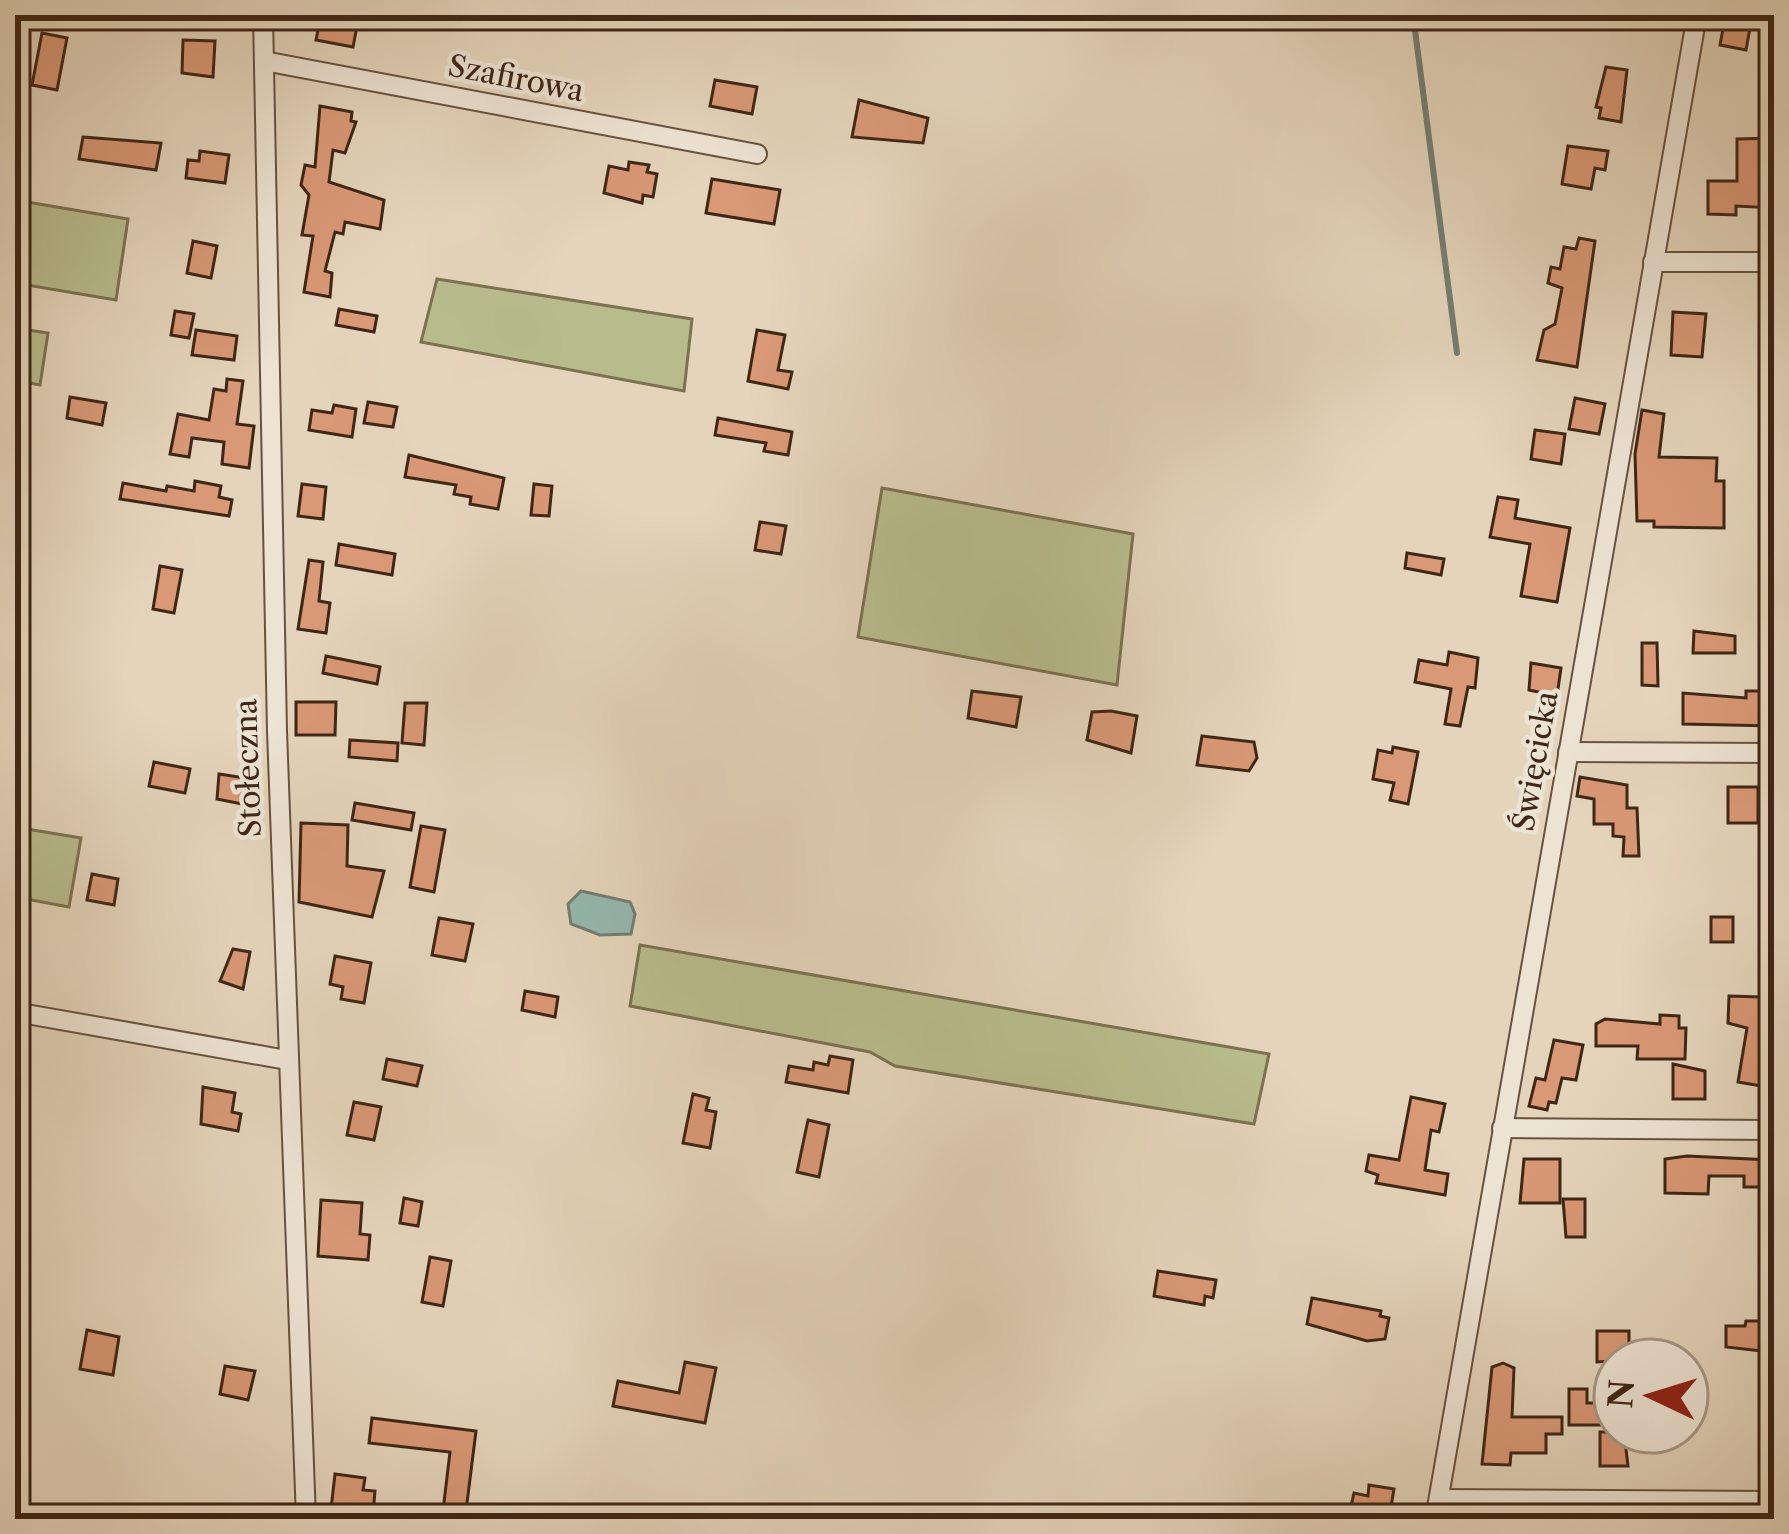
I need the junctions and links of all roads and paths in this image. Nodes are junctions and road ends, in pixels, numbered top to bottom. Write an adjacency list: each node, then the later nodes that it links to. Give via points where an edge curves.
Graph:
1 (262, 15): 3 (street, Stołeczna)
2 (1697, 15): 5 (street, Święcicka)
3 (264, 61): 4 (street, Szafirowa); 10 (street, Stołeczna)
4 (757, 154)
5 (1653, 262): 6 (street); 7 (street, Święcicka)
6 (1774, 262)
7 (1568, 752): 8 (street); 11 (street, Święcicka)
8 (1774, 753)
9 (15, 1012): 10 (street)
10 (287, 1060): 15 (street, Stołeczna)
11 (1502, 1127): 12 (street); 14 (street, Święcicka)
12 (1774, 1130)
13 (1774, 1501): 14 (street)
14 (1437, 1509)
15 (306, 1519)

